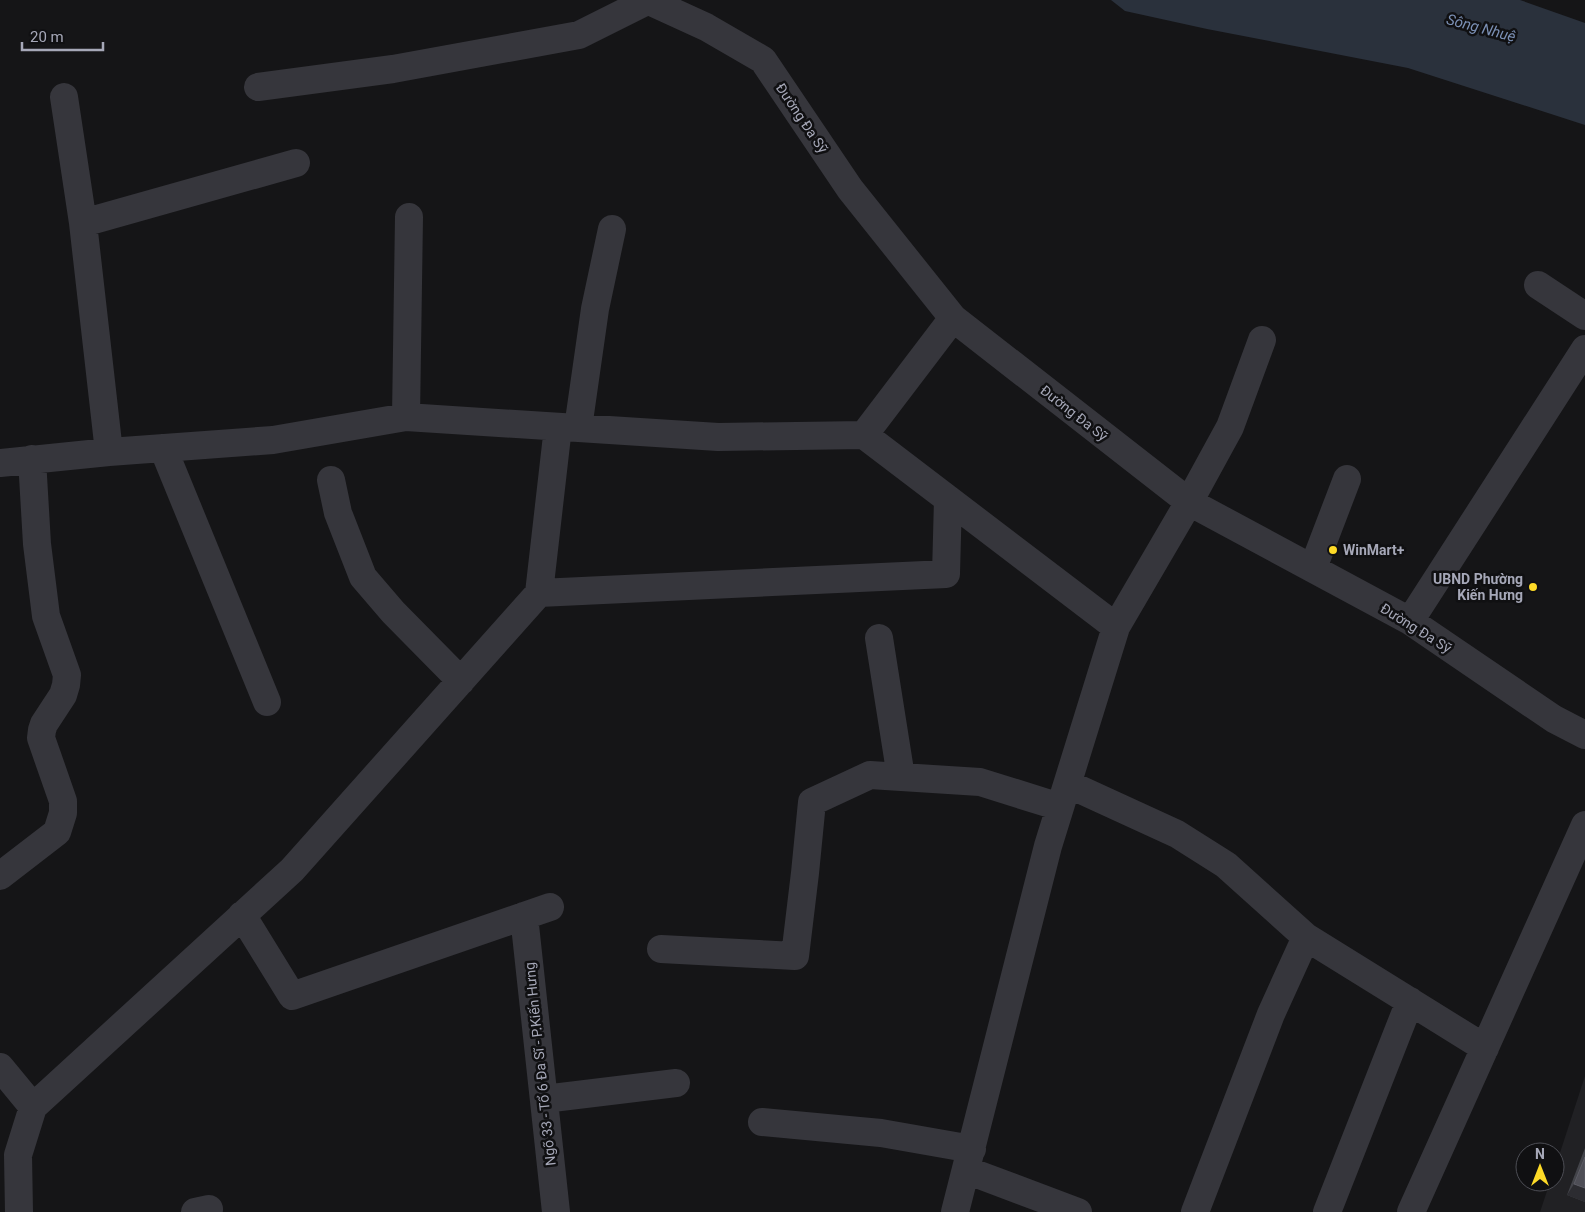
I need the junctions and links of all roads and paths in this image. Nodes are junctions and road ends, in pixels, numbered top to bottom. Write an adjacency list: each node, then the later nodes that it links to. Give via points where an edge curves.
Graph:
1 (647, 0): 2 (street, via 579,35 393,68); 10 (street, Đường Đa Sỹ, via 706,27 763,60 850,189)
2 (258, 87)
3 (64, 97): 6 (street)
4 (296, 163): 6 (street)
5 (409, 217): 13 (street)
6 (83, 223): 17 (street)
7 (612, 229): 14 (street)
8 (1538, 285): 9 (street)
9 (1585, 316)
10 (953, 318): 15 (street); 23 (street, Đường Đa Sỹ)
11 (1262, 340): 23 (street, via 1230,427)
12 (1585, 349): 26 (street)
13 (406, 417): 14 (street); 16 (street, via 273,440)
14 (568, 428): 15 (street, via 718,437); 25 (street)
15 (864, 434): 22 (street)
16 (163, 448): 17 (street); 30 (street)
17 (109, 452): 18 (street)
18 (32, 459): 19 (street); 35 (street, via 37,544 46,616 67,675 63,695 44,724 41,738 63,802 63,813 57,832)
19 (0, 463)
20 (1347, 479): 24 (street)
21 (331, 480): 29 (street, via 338,513 363,577)
22 (948, 499): 25 (street, via 946,574); 27 (street)
23 (1189, 502): 24 (street, Đường Đa Sỹ); 27 (street)
24 (1313, 568): 26 (street, Đường Đa Sỹ)
25 (539, 593): 29 (street)
26 (1410, 621): 31 (street, Đường Đa Sỹ, via 1554,719)
27 (1116, 627): 33 (street)
28 (879, 638): 32 (street)
29 (461, 681): 37 (street, via 292,870)
30 (267, 702)
31 (1585, 735)
32 (901, 776): 33 (street, via 980,782); 40 (street, via 870,775 812,802 795,956)
33 (1064, 796): 39 (street, via 1177,834 1226,865); 49 (street, via 1046,855)
34 (1585, 825): 42 (street)
35 (0, 876)
36 (550, 907): 38 (street)
37 (242, 916): 38 (street, via 292,996); 46 (street)
38 (524, 916): 45 (street, Ngõ 33 - Tổ 6 Đa Sĩ - P.Kiến Hưng)
39 (1306, 937): 41 (street); 54 (street, via 1271,1014)
40 (661, 949)
41 (1410, 1001): 42 (street); 55 (street)
42 (1485, 1048): 56 (street)
43 (0, 1067): 46 (street)
44 (676, 1083): 45 (street)
45 (544, 1099): 51 (street, Ngõ 33 - Tổ 6 Đa Sĩ - P.Kiến Hưng)
46 (33, 1107): 48 (street)
47 (762, 1122): 49 (street, via 882,1133)
48 (9, 1157): 50 (street)
49 (969, 1160): 52 (street); 53 (street)
50 (19, 1212)
51 (556, 1212)
52 (955, 1212)
53 (1078, 1212)
54 (1195, 1212)
55 (1327, 1212)
56 (1411, 1212)

